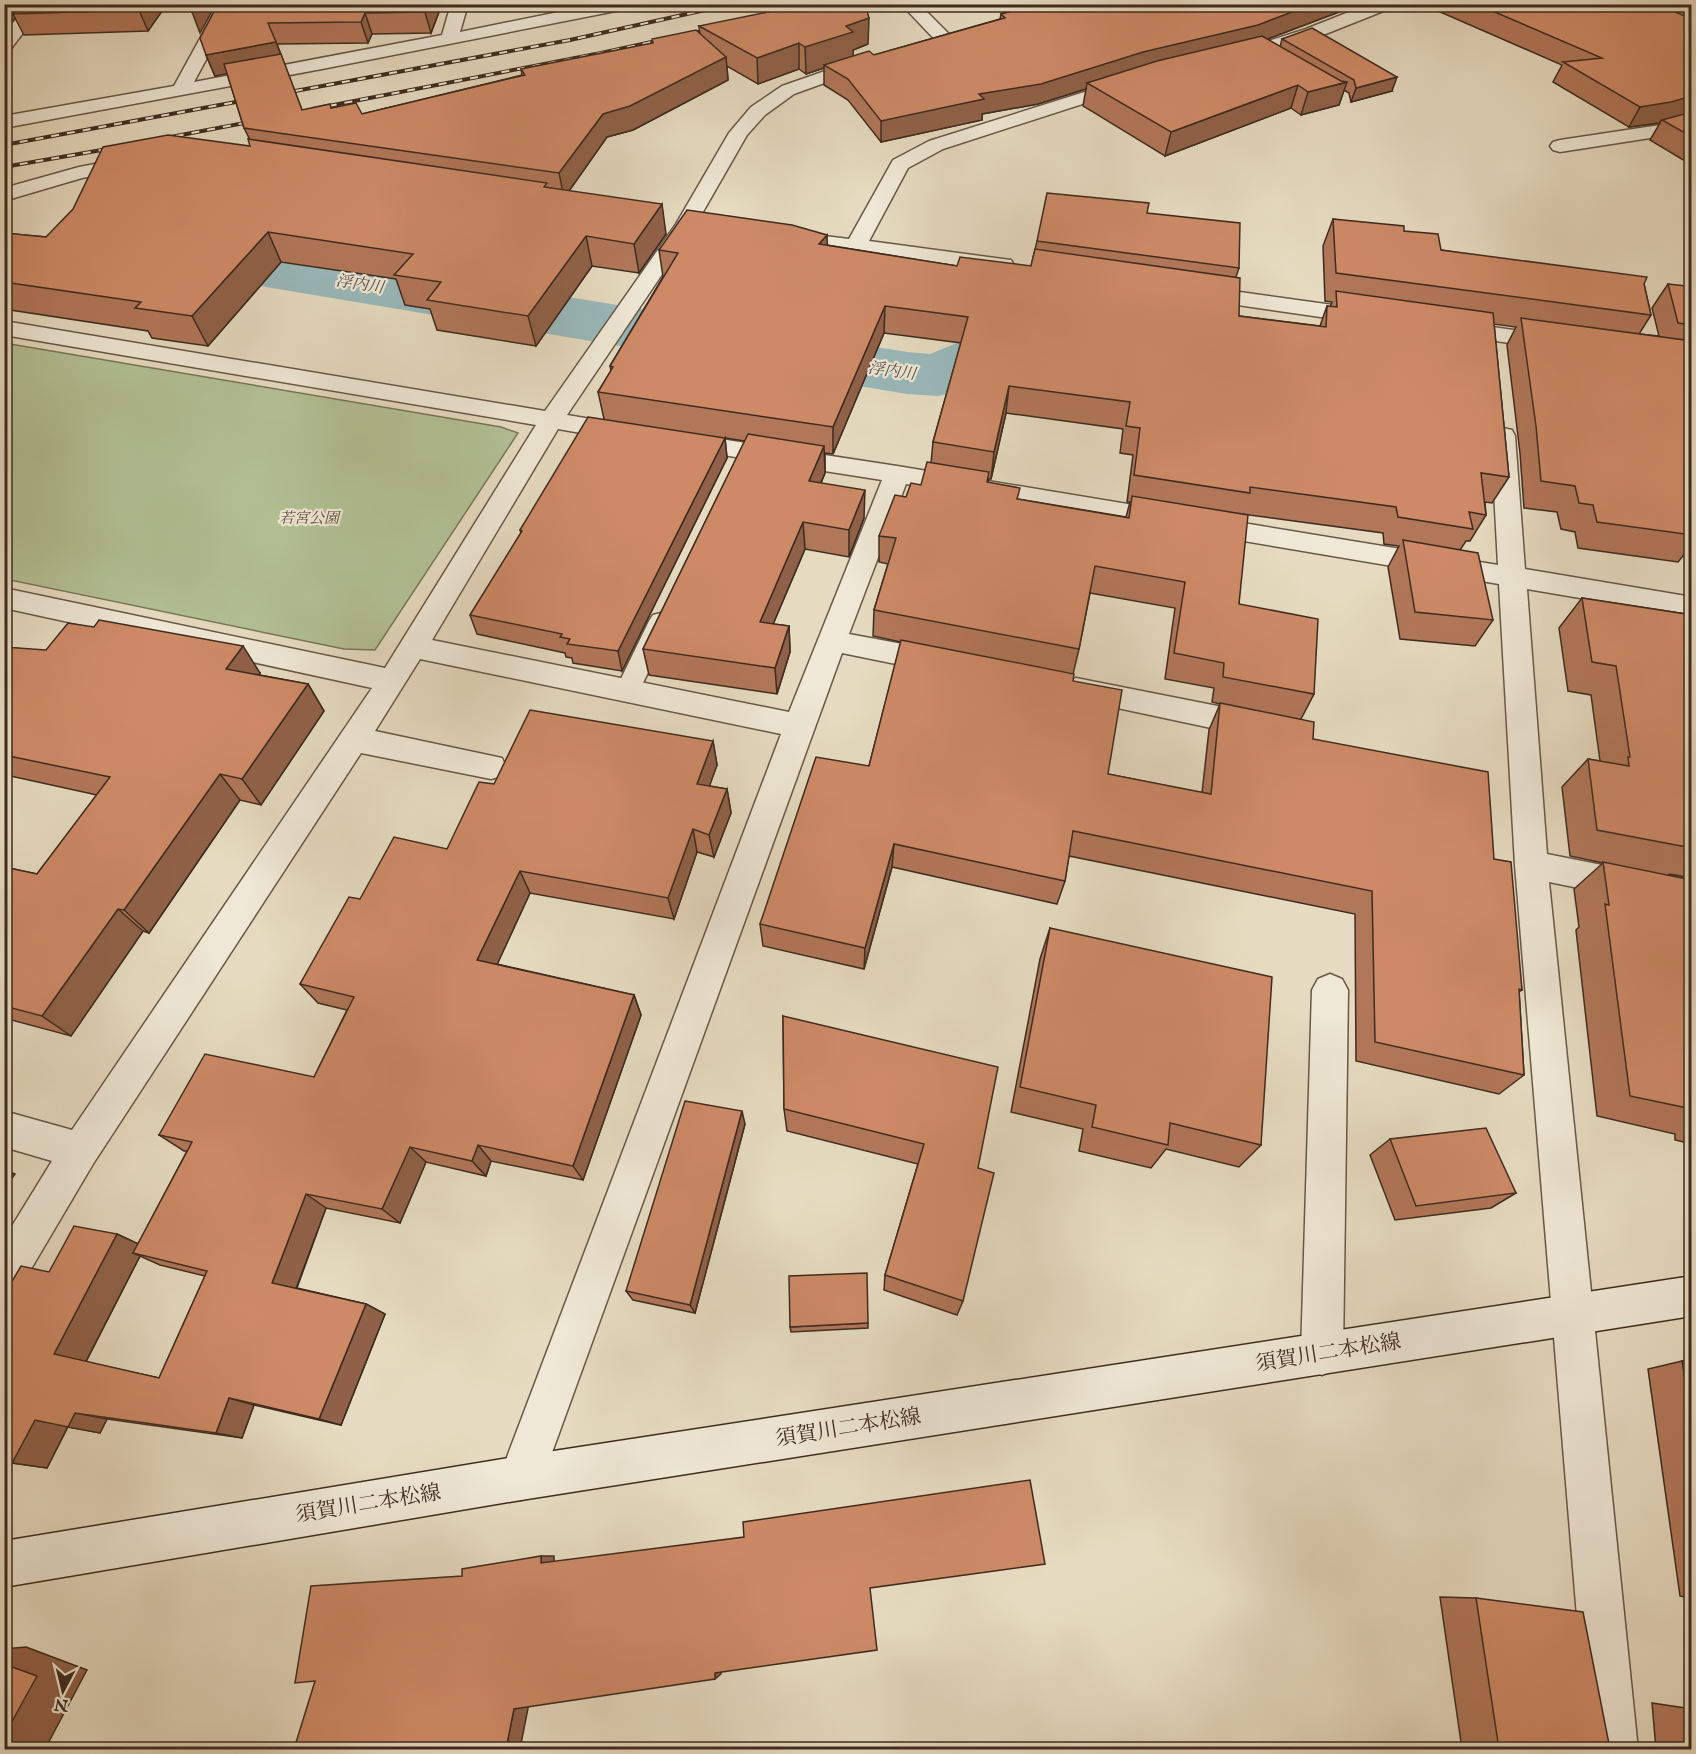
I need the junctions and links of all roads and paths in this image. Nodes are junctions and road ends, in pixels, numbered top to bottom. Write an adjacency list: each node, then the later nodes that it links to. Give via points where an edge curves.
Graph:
1 (37, 4): 10 (street)
2 (228, 4): 15 (street)
3 (460, 4): 9 (street)
4 (626, 4): 9 (street)
5 (909, 4): 30 (street, via 956,37 825,75 770,101 739,132 686,224)
6 (1385, 4): 8 (street)
7 (1331, 8): 8 (street)
8 (1351, 16): 11 (street)
9 (449, 39): 15 (street)
10 (4, 46)
11 (1259, 51): 12 (street); 13 (street)
12 (1217, 62)
13 (1280, 63)
14 (1146, 78): 22 (street, via 936,145 900,164)
15 (181, 89): 16 (street)
16 (4, 122)
17 (1692, 122): 18 (street)
18 (1560, 146)
19 (161, 157): 20 (street, via 79,173)
20 (4, 195)
21 (765, 234): 22 (street)
22 (856, 246): 23 (street)
23 (1029, 269)
24 (1179, 291): 25 (street)
25 (1388, 320)
26 (1434, 326): 28 (street, via 1494,346)
27 (4, 328): 30 (street)
28 (1571, 345)
29 (1502, 416): 32 (street)
30 (551, 421): 31 (street, via 738,461); 37 (street)
31 (897, 474): 32 (street); 36 (street)
32 (1512, 577): 35 (street); 46 (street)
33 (673, 597): 41 (lane)
34 (4, 598): 39 (street)
35 (1692, 607)
36 (832, 641): 38 (street); 42 (street)
37 (412, 647): 39 (street); 41 (street)
38 (961, 666)
39 (392, 681): 44 (street)
40 (1055, 685): 43 (street)
41 (627, 691): 42 (street)
42 (799, 726): 55 (street)
43 (1289, 732)
44 (353, 739): 45 (street); 50 (street)
45 (491, 767)
46 (1531, 864): 47 (street); 53 (street)
47 (1692, 897)
48 (1330, 990): 54 (street)
49 (4, 1129): 50 (street)
50 (80, 1151): 51 (street)
51 (4, 1277)
52 (1692, 1296): 53 (street, 須賀川二本松線)
53 (1573, 1313): 54 (street, 須賀川二本松線); 57 (street)
54 (1322, 1354): 55 (street, 須賀川二本松線)
55 (521, 1478): 56 (street, 須賀川二本松線)
56 (4, 1564)
57 (1613, 1749)

